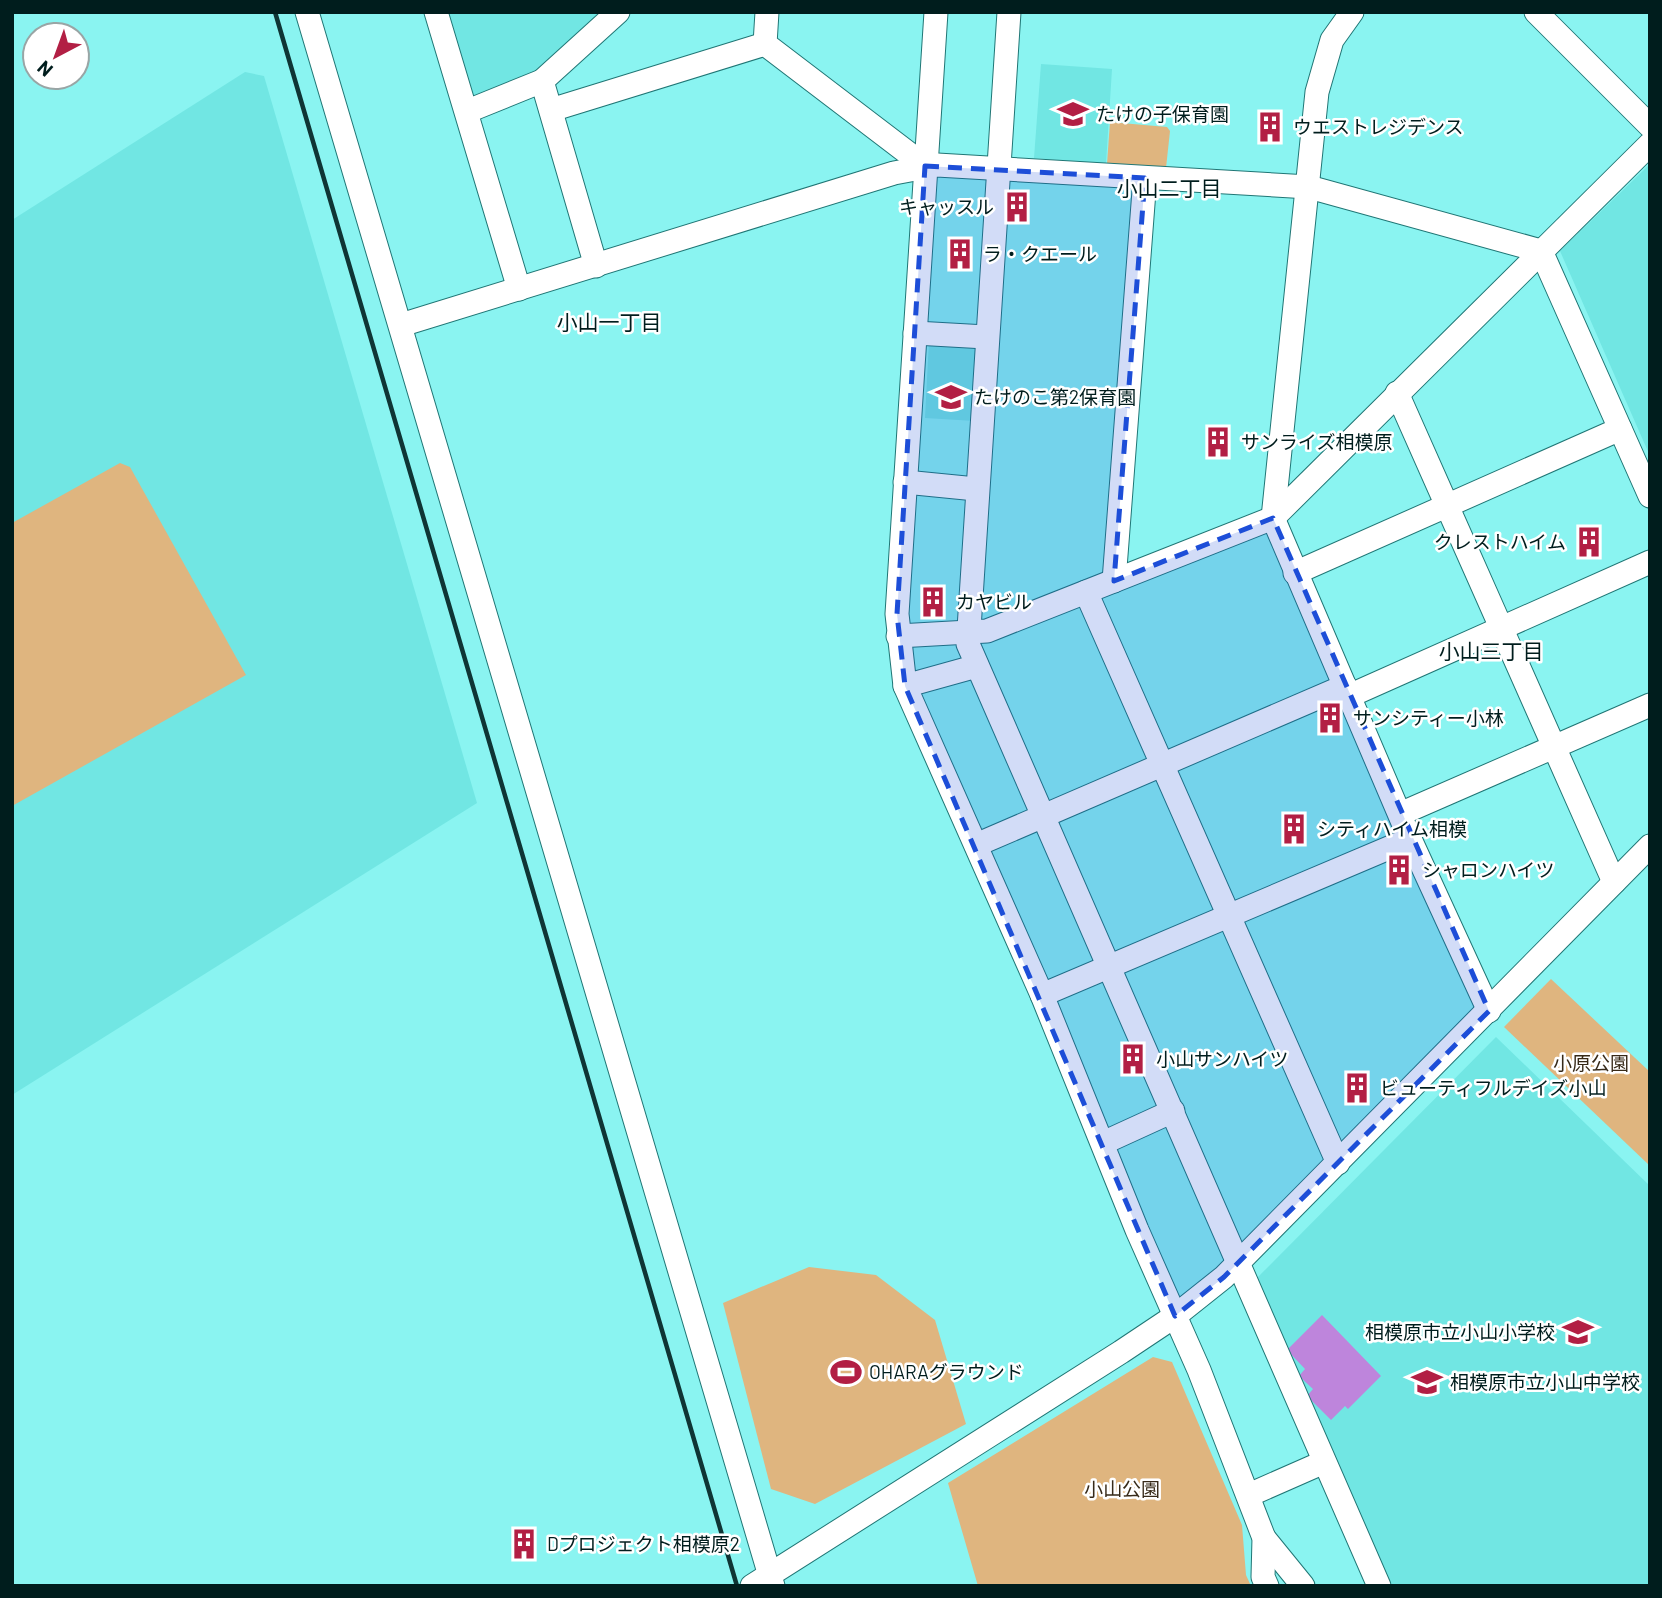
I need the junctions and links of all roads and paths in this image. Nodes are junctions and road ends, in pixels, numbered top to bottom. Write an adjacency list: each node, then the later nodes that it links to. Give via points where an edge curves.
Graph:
1 (436, 12): 12 (street)
2 (618, 12): 10 (street)
3 (767, 12): 9 (street)
4 (936, 12): 15 (street)
5 (1009, 12): 16 (street)
6 (1352, 12): 18 (street, via 1332,40 1321,72)
7 (312, 13): 22 (street)
8 (1550, 17): 13 (street)
9 (765, 44): 11 (street); 15 (street)
10 (542, 81): 11 (street); 12 (street)
11 (551, 110): 20 (street)
12 (468, 111): 21 (street)
13 (1650, 126)
14 (1650, 144): 19 (street)
15 (925, 166): 16 (street); 20 (street); 23 (street)
16 (998, 168): 17 (street); 24 (street)
17 (1146, 178): 18 (street); 34 (street)
18 (1309, 187): 19 (street); 31 (street)
19 (1541, 251): 25 (street); 26 (street)
20 (596, 266): 21 (street)
21 (519, 289): 22 (street)
22 (401, 325): 63 (street)
23 (915, 333): 24 (street); 27 (street)
24 (986, 337): 28 (street)
25 (1397, 393): 30 (street); 31 (street)
26 (1620, 429): 29 (street); 30 (street)
27 (905, 482): 28 (street); 38 (street)
28 (976, 489): 37 (street)
29 (1650, 496)
30 (1447, 505): 33 (street); 36 (street)
31 (1273, 518): 33 (street); 34 (street)
32 (1650, 562): 36 (street)
33 (1294, 573): 41 (street)
34 (1114, 581): 35 (street)
35 (1086, 592): 37 (street, via 987,631); 44 (street)
36 (1501, 628): 41 (street); 43 (street)
37 (967, 632): 38 (street); 39 (street)
38 (898, 636): 40 (street)
39 (977, 666): 40 (street); 46 (street)
40 (905, 687): 48 (street)
41 (1347, 691): 44 (street); 45 (street)
42 (1650, 705): 43 (street)
43 (1554, 747): 45 (street); 50 (street)
44 (1161, 765): 46 (street); 51 (street)
45 (1400, 814): 47 (street)
46 (1044, 816): 48 (street); 52 (street)
47 (1410, 839): 51 (street); 54 (street)
48 (976, 845): 53 (street)
49 (1650, 846): 50 (street)
50 (1614, 882): 54 (street)
51 (1228, 916): 52 (street); 57 (street)
52 (1110, 966): 53 (street); 55 (street)
53 (1042, 995): 56 (street)
54 (1489, 1010): 57 (street)
55 (1173, 1111): 56 (street); 58 (street)
56 (1103, 1143): 59 (street)
57 (1338, 1163): 58 (street)
58 (1239, 1263): 59 (street); 60 (street)
59 (1175, 1316): 61 (street); 63 (street)
60 (1324, 1462): 61 (street); 67 (street)
61 (1249, 1495): 62 (street)
62 (1264, 1538): 64 (street); 65 (street); 66 (street)
63 (765, 1582)
64 (1267, 1586)
65 (1285, 1586)
66 (1304, 1586)
67 (1379, 1586)

